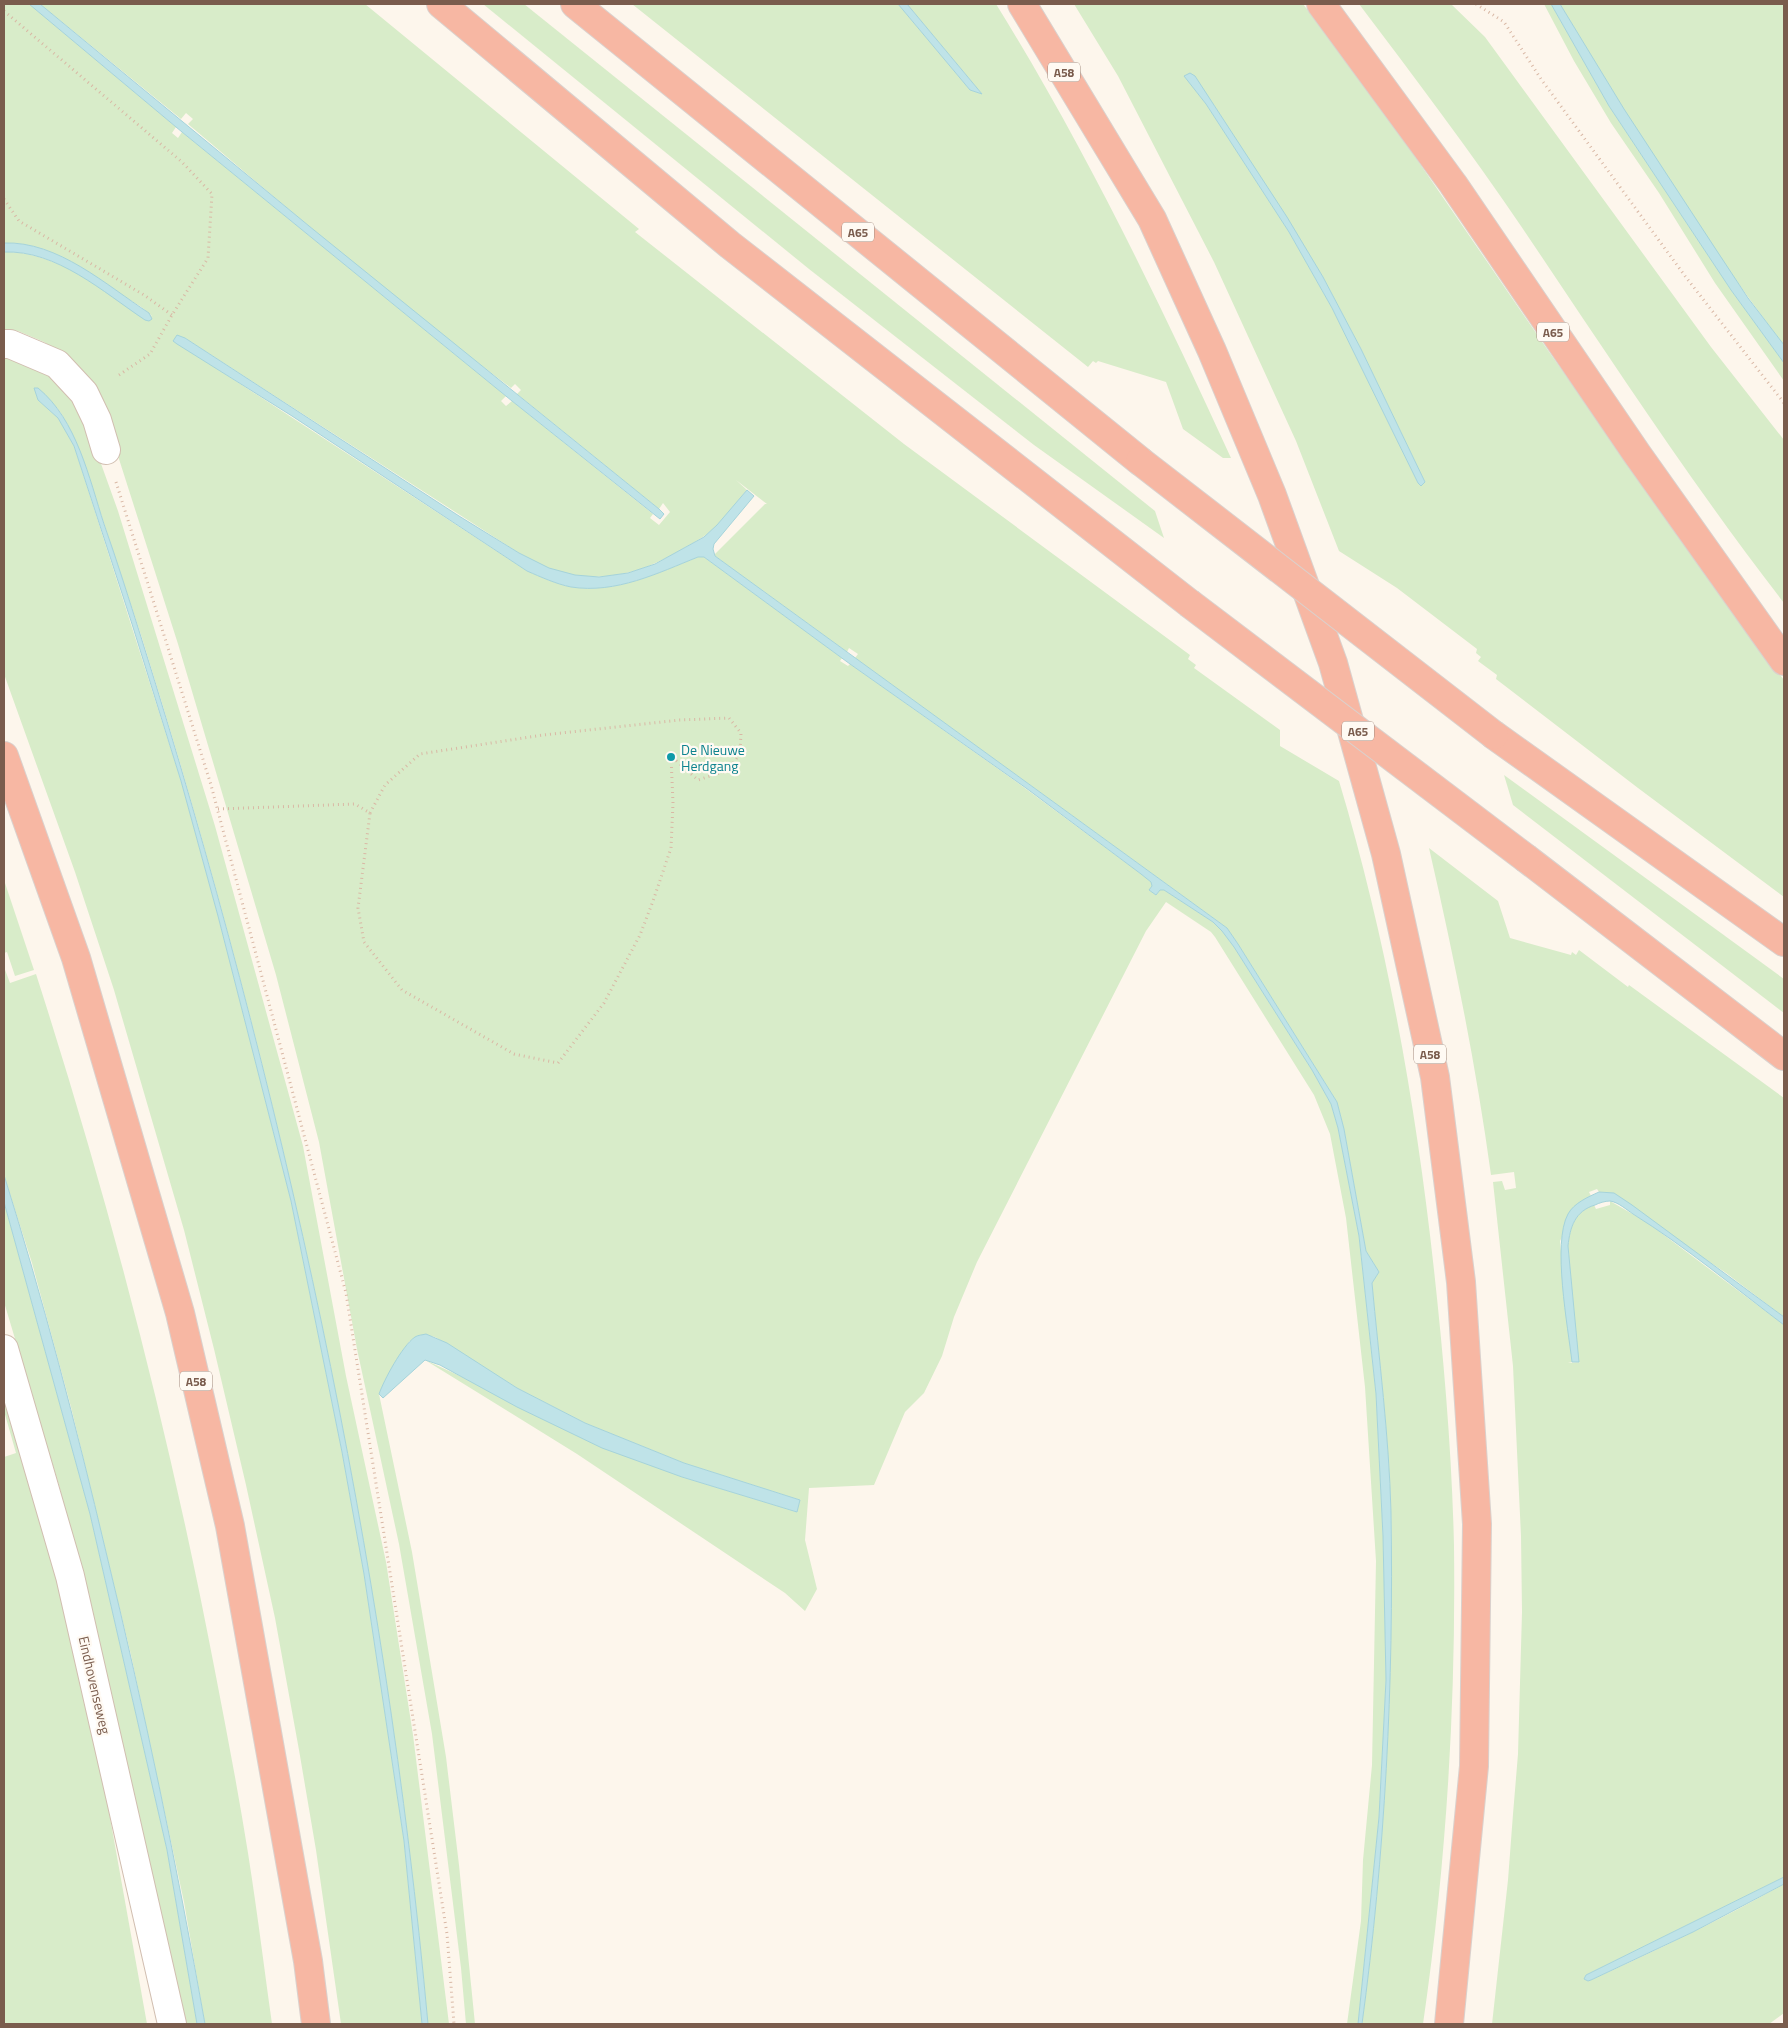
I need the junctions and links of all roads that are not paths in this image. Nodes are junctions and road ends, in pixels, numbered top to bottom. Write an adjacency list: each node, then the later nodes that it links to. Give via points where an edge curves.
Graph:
1 (441, 4): 10 (highway, A65, bridge, via 730,245 1189,603)
2 (575, 4): 9 (highway, A65, bridge, via 1140,461 1494,735)
3 (1022, 4): 14 (highway, A58, via 1152,219 1272,495 1338,682 1386,854 1435,1077 1461,1282 1477,1524 1474,1766)
4 (1321, 4): 7 (highway, A65, via 1453,184 1636,454)
5 (4, 344): 6 (street, via 57,364 84,393)
6 (106, 450)
7 (1784, 661)
8 (4, 756): 13 (highway, A58, via 76,958 180,1313 230,1526 308,1961)
9 (1784, 942)
10 (1784, 1056)
11 (4, 1349): 12 (street, Eindhovenseweg, via 70,1576)
12 (172, 2024)
13 (316, 2024)
14 (1448, 2024)

